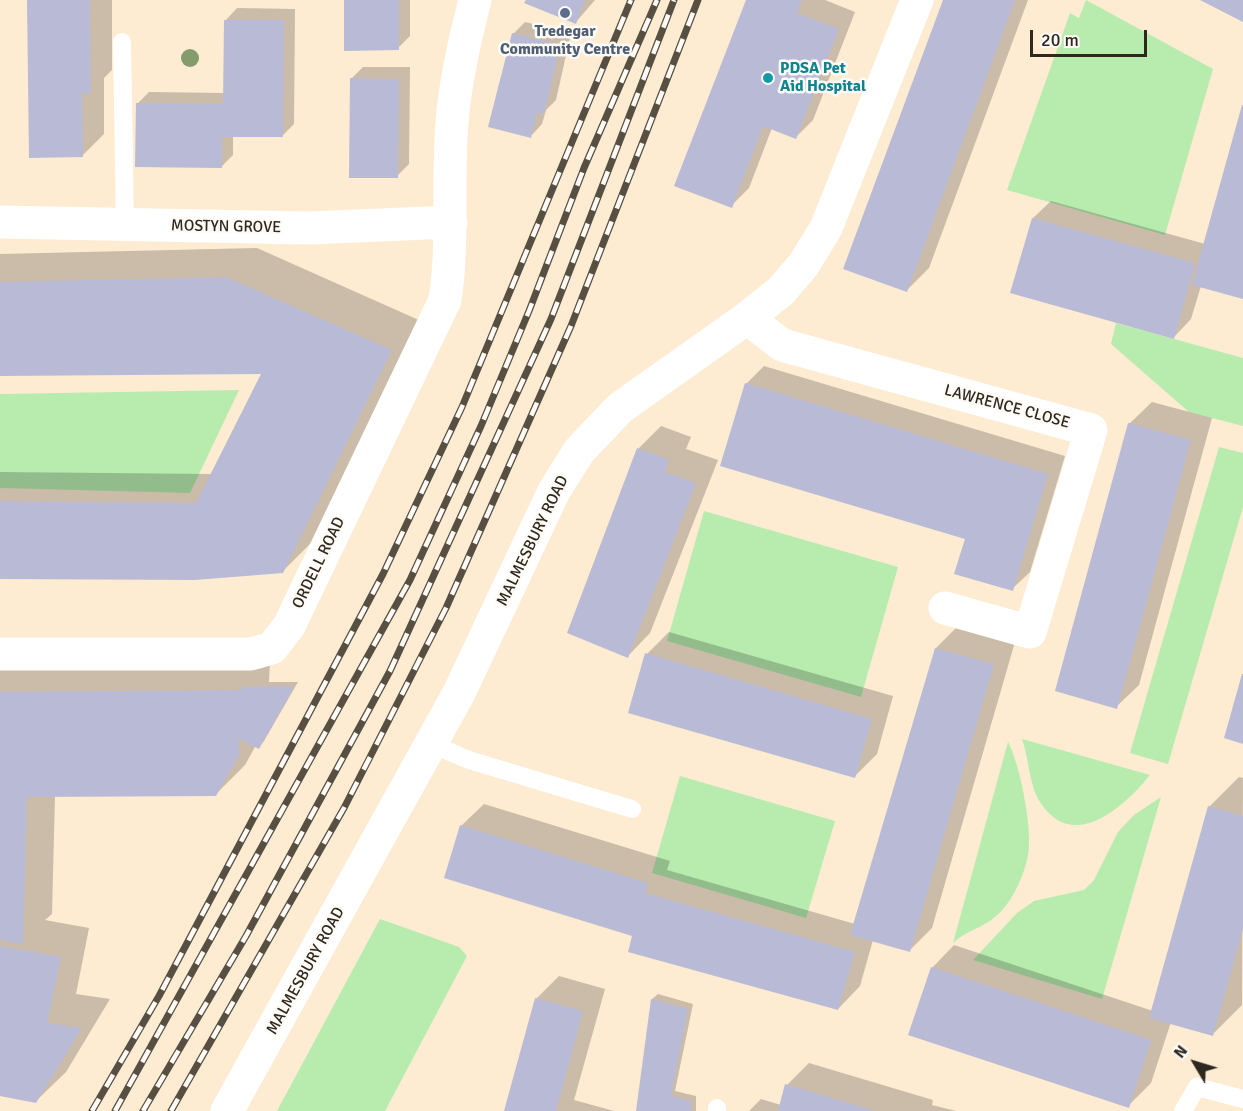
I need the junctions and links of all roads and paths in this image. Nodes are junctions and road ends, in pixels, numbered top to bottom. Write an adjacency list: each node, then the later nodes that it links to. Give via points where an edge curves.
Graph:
1 (475, 0): 5 (street, ORDELL ROAD, via 452,121)
2 (917, 0): 7 (street, MALMESBURY ROAD, via 826,228 804,264 781,291)
3 (122, 42): 6 (lane)
4 (0, 222): 6 (street, MOSTYN GROVE)
5 (451, 222): 6 (street, MOSTYN GROVE, via 309,228); 9 (street, ORDELL ROAD, via 451,263 445,300 289,626 272,648 251,654)
6 (125, 225)
7 (747, 318): 8 (street, LAWRENCE CLOSE, via 782,345 1091,430 1030,632); 10 (street, MALMESBURY ROAD, via 620,408 579,451 554,492 485,641)
8 (945, 608)
9 (0, 654)
10 (431, 744): 11 (lane, via 469,760); 13 (street, MALMESBURY ROAD)
11 (632, 809)
12 (1243, 1100): 14 (lane, via 1197,1087)
13 (227, 1111)
14 (1183, 1111)

